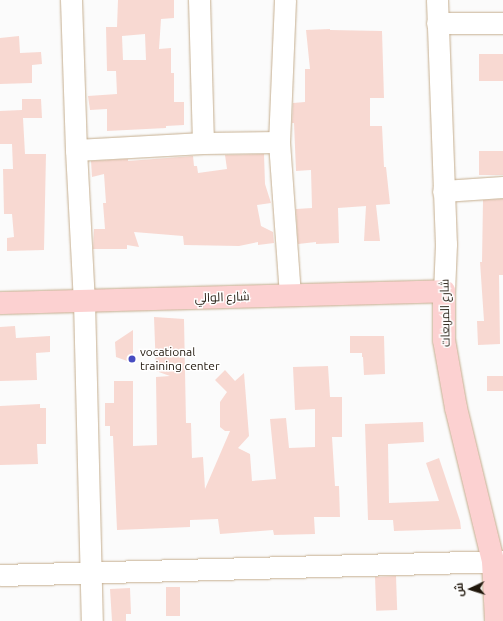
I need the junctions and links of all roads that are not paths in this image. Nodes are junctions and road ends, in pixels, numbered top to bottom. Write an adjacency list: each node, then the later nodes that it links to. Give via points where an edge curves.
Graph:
1 (71, 0): 9 (street)
2 (199, 0): 8 (street)
3 (285, 0): 7 (street)
4 (437, 0): 5 (street, شارع المربعات)
5 (437, 23): 6 (street); 11 (street, شارع المربعات)
6 (503, 23)
7 (279, 142): 8 (street); 13 (street)
8 (203, 143): 9 (street)
9 (76, 150): 14 (street)
10 (503, 187): 11 (street)
11 (443, 191): 12 (street, شارع المربعات, via 446,244)
12 (444, 291): 13 (main road, شارع الوالي); 16 (main road, شارع المربعات, via 444,340 451,381)
13 (290, 294): 14 (main road, شارع الوالي)
14 (84, 301): 15 (main road, شارع الوالي); 17 (street)
15 (0, 303)
16 (498, 561): 17 (street); 20 (main road, شارع المربعات)
17 (89, 572): 18 (street); 19 (street)
18 (0, 575)
19 (92, 621)
20 (496, 621)

